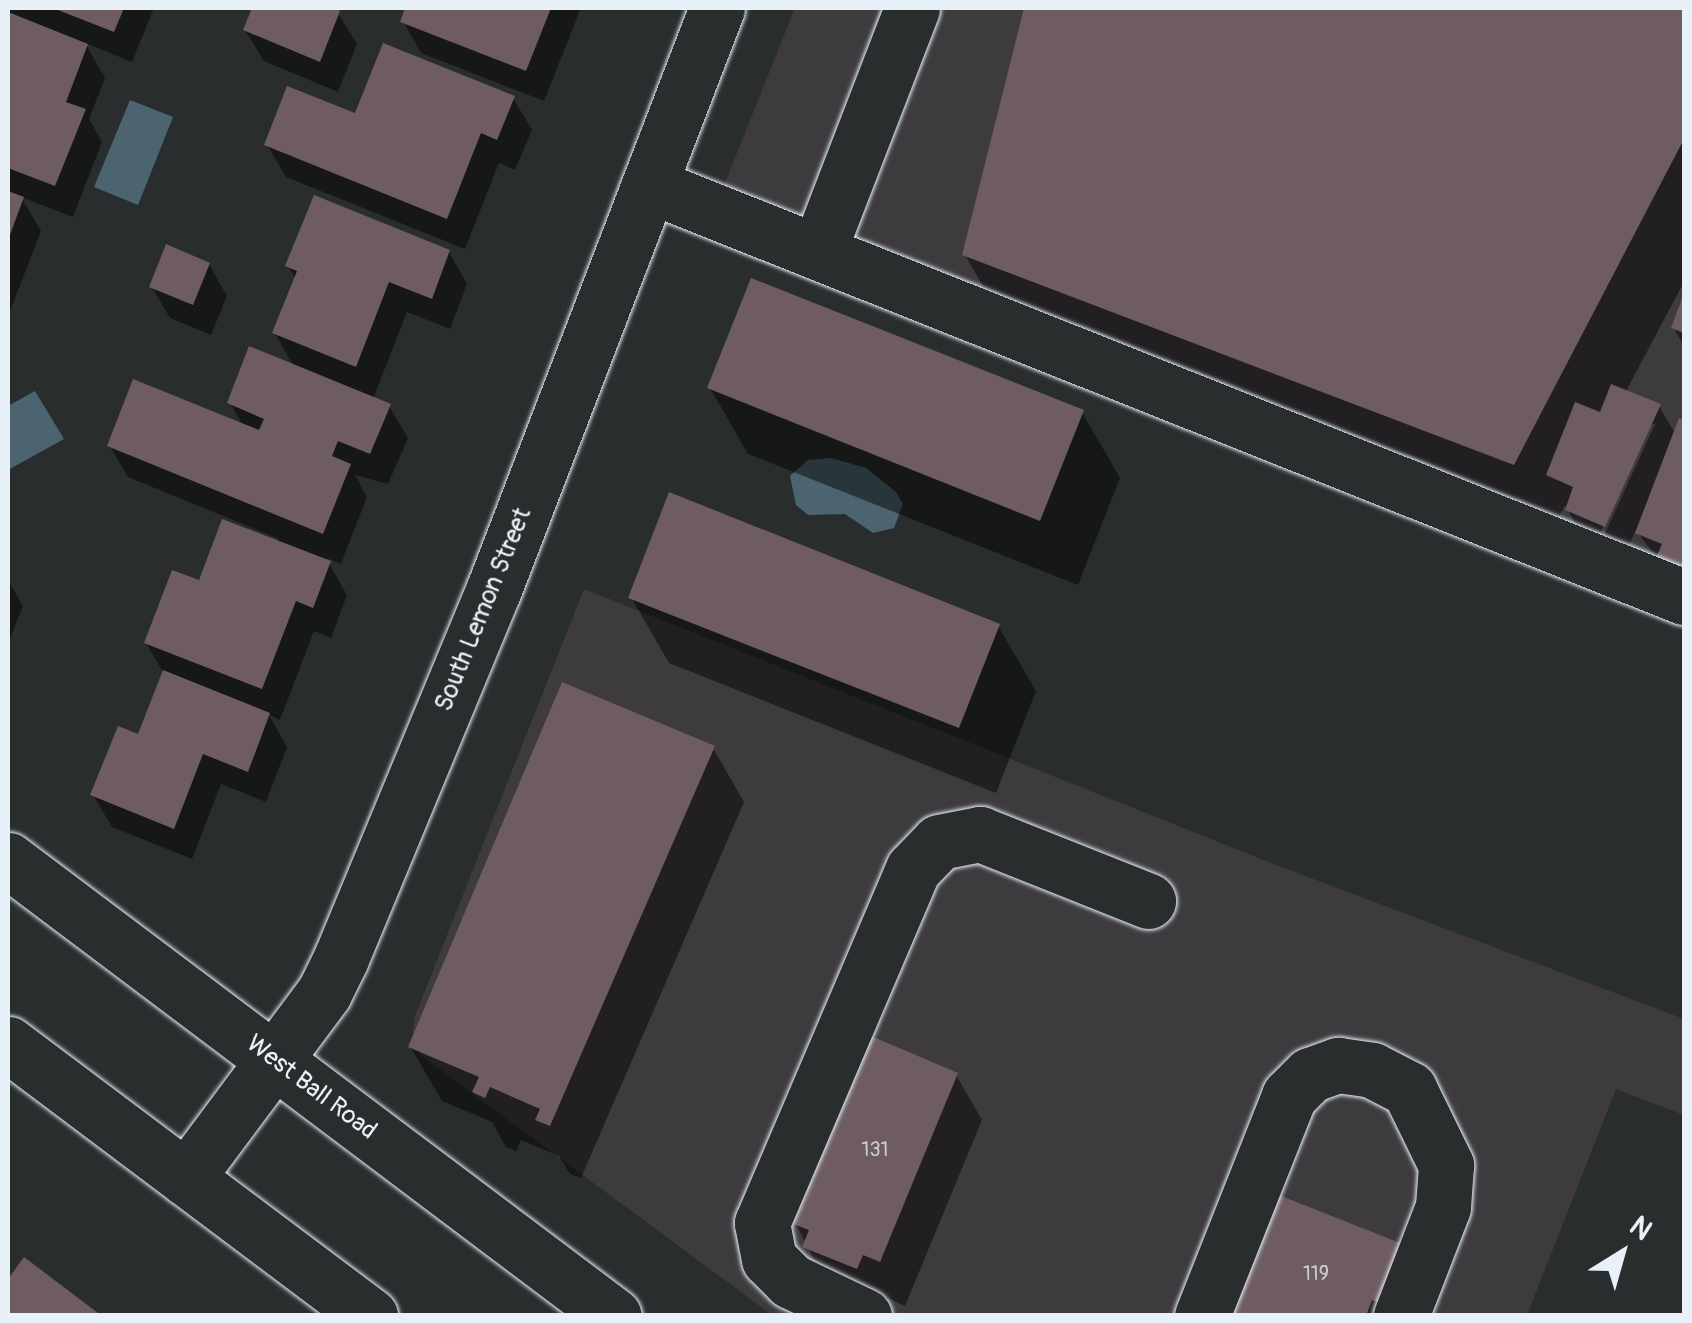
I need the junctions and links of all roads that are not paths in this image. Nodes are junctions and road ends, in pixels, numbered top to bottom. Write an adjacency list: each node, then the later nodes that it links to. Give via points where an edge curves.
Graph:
1 (717, 8): 3 (street, South Lemon Street)
2 (912, 8): 4 (street)
3 (649, 185): 4 (street); 9 (street, South Lemon Street, via 494,590 341,958 324,993)
4 (818, 252): 5 (street)
5 (1684, 597)
6 (8, 860): 9 (street, West Ball Road)
7 (1148, 901): 13 (street, via 980,834 939,842 913,869 762,1222 769,1259 791,1281)
8 (8, 1044): 10 (street)
9 (274, 1060): 10 (street, South Lemon Street); 12 (street, West Ball Road)
10 (186, 1178): 11 (street)
11 (370, 1316)
12 (614, 1316)
13 (864, 1316)
14 (1202, 1316): 15 (street, via 1289,1096 1310,1075 1338,1064 1372,1070 1410,1088 1446,1165 1442,1208)
15 (1401, 1316)

